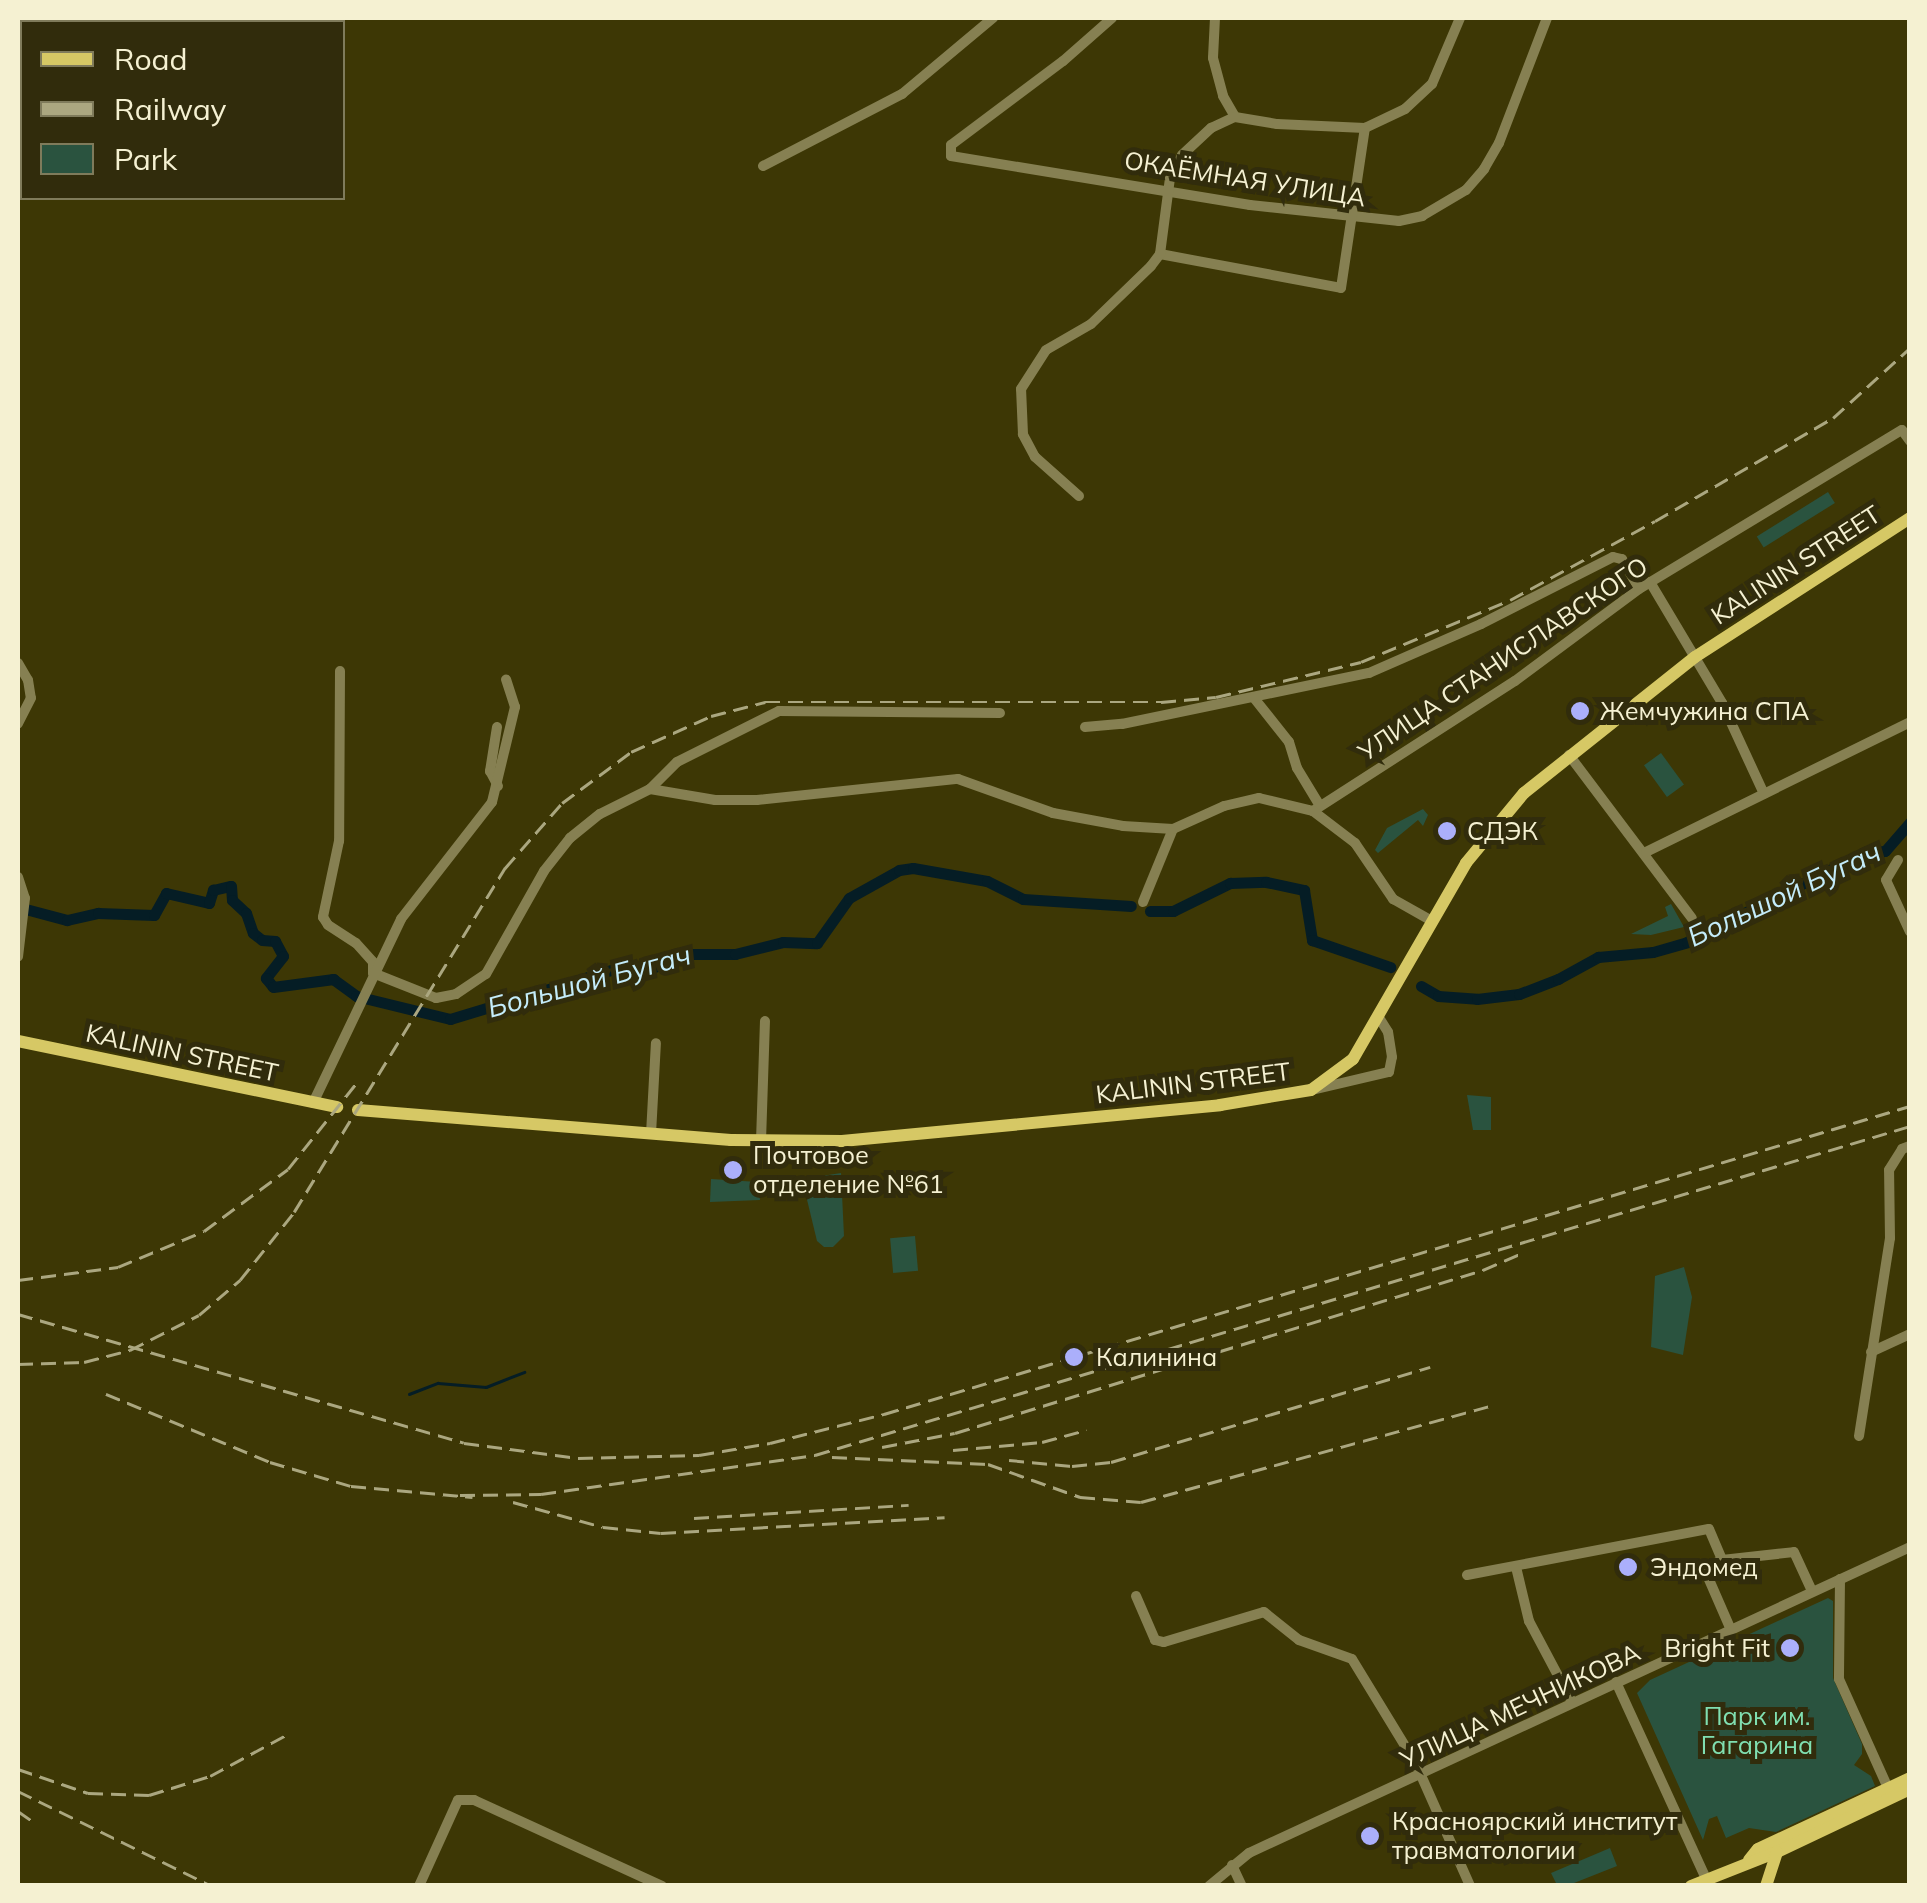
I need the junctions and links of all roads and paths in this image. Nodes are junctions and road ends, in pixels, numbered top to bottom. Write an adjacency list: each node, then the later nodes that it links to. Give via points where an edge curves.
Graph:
1 (993, 18): 8 (street, via 902,94)
2 (1112, 18): 9 (street, ОКАЁМНАЯ УЛИЦА, via 951,146 954,158)
3 (1215, 18): 6 (street, via 1213,58)
4 (1460, 18): 7 (street, via 1432,84 1405,108)
5 (1547, 18): 10 (street, ОКАЁМНАЯ УЛИЦА, via 1499,143 1466,190 1422,216)
6 (1235, 117): 7 (street); 9 (street, via 1211,128 1182,156)
7 (1364, 128): 10 (street)
8 (763, 166)
9 (1169, 190): 10 (street, ОКАЁМНАЯ УЛИЦА); 11 (street)
10 (1352, 218): 11 (street, via 1341,288)
11 (1160, 254): 13 (street, via 1091,324 1046,350 1021,389 1023,434 1035,457)
12 (1910, 440): 15 (street, УЛИЦА СТАНИСЛАВСКОГО, via 1902,430)
13 (1079, 496)
14 (1910, 518): 17 (main road, KALININ STREET)
15 (1650, 582): 16 (street, УЛИЦА СТАНИСЛАВСКОГО); 17 (street)
16 (1639, 589): 21 (street, УЛИЦА СТАНИСЛАВСКОГО, via 1622,559 1613,557 1369,673); 31 (street, УЛИЦА СТАНИСЛАВСКОГО, via 1514,681)
17 (1695, 657): 27 (main road, KALININ STREET); 30 (street)
18 (18, 662): 24 (street, via 31,698)
19 (340, 671): 41 (street, via 339,840 323,916 356,943)
20 (506, 679): 28 (street, via 515,707)
21 (1254, 698): 25 (street, УЛИЦА СТАНИСЛАВСКОГО); 31 (street, via 1289,742)
22 (1000, 714): 29 (street, via 779,712 678,762)
23 (1910, 722): 30 (street)
24 (18, 724)
25 (1085, 726)
26 (496, 727): 28 (street, via 490,771)
27 (1568, 755): 33 (street); 38 (main road, KALININ STREET, via 1488,832)
28 (498, 787): 41 (street, via 455,854 401,919)
29 (650, 789): 32 (street, via 757,800 958,779 1053,813); 41 (street, via 570,838 486,974 456,994 436,998)
30 (1764, 794): 33 (street)
31 (1316, 808): 32 (street, via 1259,798); 38 (street, via 1354,844 1393,899)
32 (1173, 829): 36 (street)
33 (1646, 852): 37 (street)
34 (1898, 860): 39 (street, via 1886,880)
35 (18, 877): 40 (street, via 25,898)
36 (1143, 902)
37 (1692, 918)
38 (1432, 921): 42 (main road, KALININ STREET)
39 (1910, 932)
40 (18, 957)
41 (373, 973): 47 (street)
42 (1378, 1016): 46 (main road, KALININ STREET, via 1353,1059); 46 (street, via 1392,1057 1389,1072)
43 (765, 1021): 49 (street)
44 (18, 1041): 47 (main road, KALININ STREET)
45 (656, 1043): 48 (street)
46 (1311, 1090): 49 (main road, KALININ STREET, via 890,1138)
47 (313, 1102): 48 (main road, KALININ STREET)
48 (651, 1134): 49 (main road, KALININ STREET)
49 (761, 1141)
50 (1906, 1148): 52 (street, via 1889,1170 1890,1238)
51 (1910, 1334): 52 (street)
52 (1870, 1352): 53 (street)
53 (1859, 1436)
54 (1910, 1547): 58 (street, УЛИЦА МЕЧНИКОВА)
55 (1722, 1560): 56 (street, via 1708,1529); 59 (street, via 1794,1552); 61 (street, via 1704,1568)
56 (1516, 1567): 57 (street); 63 (street, via 1528,1622)
57 (1466, 1575)
58 (1840, 1579): 59 (street, УЛИЦА МЕЧНИКОВА); 67 (street, via 1839,1680)
59 (1812, 1592): 61 (street, УЛИЦА МЕЧНИКОВА)
60 (1136, 1596): 64 (street, via 1155,1640 1264,1612 1299,1640 1352,1659)
61 (1731, 1630): 62 (street, УЛИЦА МЕЧНИКОВА)
62 (1616, 1682): 63 (street, УЛИЦА МЕЧНИКОВА); 71 (street)
63 (1572, 1702): 64 (street, УЛИЦА МЕЧНИКОВА)
64 (1420, 1774): 70 (street, УЛИЦА МЕЧНИКОВА); 76 (street)
65 (1910, 1778): 67 (main road)
66 (1910, 1789): 67 (main road)
67 (1890, 1793): 68 (main road); 69 (main road, via 1762,1847)
68 (1777, 1852): 69 (main road); 78 (main road)
69 (1750, 1860): 71 (main road); 78 (main road)
70 (1232, 1865): 74 (street, УЛИЦА МЕЧНИКОВА); 75 (street)
71 (1706, 1879): 77 (main road)
72 (419, 1886): 73 (street, via 458,1800 474,1800)
73 (662, 1886)
74 (1209, 1886)
75 (1242, 1886)
76 (1470, 1886)
77 (1691, 1886)
78 (1764, 1886)

